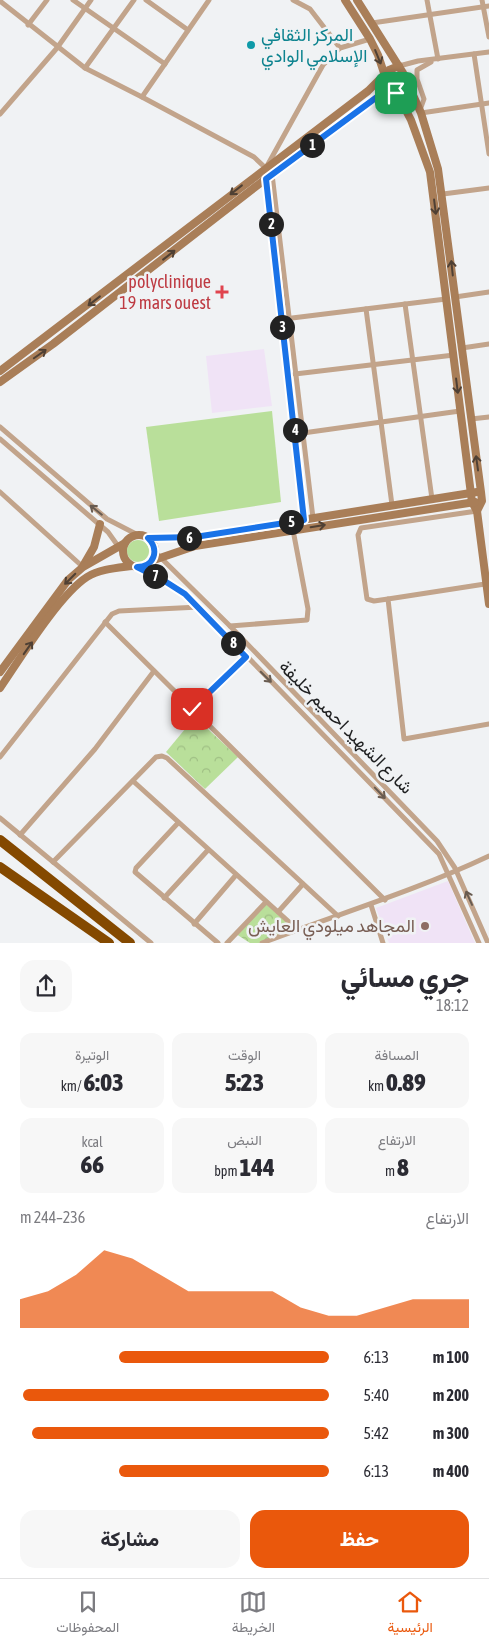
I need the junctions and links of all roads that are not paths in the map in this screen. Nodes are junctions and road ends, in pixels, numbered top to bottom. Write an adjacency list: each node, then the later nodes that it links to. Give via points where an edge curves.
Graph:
1 (47, 0): 17 (street)
2 (73, 0): 14 (street)
3 (91, 0): 14 (street)
4 (134, 0): 18 (street)
5 (146, 0): 19 (street)
6 (209, 0): 19 (street)
7 (293, 0): 23 (street, via 310,9)
8 (345, 0): 21 (main road)
9 (357, 0): 16 (main road)
10 (427, 0): 15 (street)
11 (482, 0): 13 (street)
12 (3, 2): 17 (street)
13 (486, 6): 15 (street); 20 (street)
14 (84, 9): 18 (street); 22 (street)
15 (429, 14): 16 (street); 26 (street)
16 (372, 23): 28 (main road)
17 (28, 25): 22 (street)
18 (113, 28): 27 (street); 29 (street)
19 (188, 30): 27 (street)
20 (489, 37)
21 (370, 39): 23 (street); 30 (main road, one-way to 30)
22 (57, 48): 29 (street); 37 (street)
23 (340, 48): 40 (street, via 323,64)
24 (489, 52): 25 (street)
25 (474, 54): 26 (street); 35 (street)
26 (438, 59): 28 (street); 36 (street, via 417,70 424,99)
27 (165, 64): 33 (street)
28 (399, 66): 30 (main road); 31 (main road)
29 (85, 68): 33 (street)
30 (384, 75): 32 (main road); 40 (main road, via 368,91)
31 (406, 81): 32 (main road); 36 (main road)
32 (392, 89): 41 (main road); 46 (main road, one-way to 46, via 411,120 430,172)
33 (142, 97): 40 (street, via 228,142)
34 (489, 103): 35 (street)
35 (482, 104): 36 (street); 38 (street)
36 (420, 112): 43 (main road)
37 (0, 114)
38 (488, 144): 39 (street)
39 (489, 154)
40 (264, 169): 41 (street); 56 (main road, one-way to 56)
41 (269, 176): 49 (street); 50 (street); 58 (main road, one-way to 41)
42 (489, 188): 43 (street)
43 (443, 194): 45 (main road, one-way to 43)
44 (489, 292): 45 (street)
45 (455, 298): 52 (main road)
46 (446, 299): 47 (street); 53 (main road)
47 (405, 304): 48 (street); 54 (street)
48 (366, 309): 49 (street); 55 (street)
49 (288, 318): 50 (street); 57 (street)
50 (281, 319): 76 (street)
51 (489, 344): 52 (street)
52 (462, 348): 62 (main road)
53 (454, 355): 54 (street); 59 (main road, one-way to 59)
54 (412, 361): 55 (street); 60 (street)
55 (374, 366): 57 (street); 63 (street)
56 (0, 371)
57 (296, 374): 65 (street)
58 (0, 382)
59 (460, 410): 60 (street); 68 (main road)
60 (419, 416): 63 (street); 70 (street)
61 (489, 417): 62 (street)
62 (471, 419): 69 (main road, one-way to 62)
63 (382, 422): 65 (street); 73 (street)
64 (0, 427): 79 (street, one-way to 64, via 102,514)
65 (303, 433): 75 (street)
66 (0, 439): 77 (street)
67 (0, 492): 84 (street)
68 (472, 492): 69 (main road); 70 (main road); 72 (main road)
69 (481, 492): 71 (main road)
70 (432, 499): 73 (main road)
71 (487, 500): 72 (main road); 74 (main road)
72 (472, 502): 74 (main road); 78 (main road, one-way to 72)
73 (392, 505): 75 (main road)
74 (477, 511): 85 (main road); 86 (street, via 360,528 358,535 367,599)
75 (312, 518): 76 (main road)
76 (304, 520): 80 (main road, via 195,537)
77 (100, 524): 81 (street); 84 (main road, via 94,547)
78 (293, 530): 82 (main road); 90 (street, via 308,609 307,620)
79 (138, 536): 80 (main road); 81 (main road, via 130,538)
80 (148, 538): 82 (main road)
81 (122, 548): 83 (main road, via 127,563); 84 (main road)
82 (157, 555): 83 (main road, via 145,566); 90 (street, شارع الشهيد احميم خليفة)
83 (134, 566): 88 (street, شارع الشهيد احميم خليفة, via 174,586); 94 (main road, one-way to 83, via 42,628 80,582 97,572)
84 (83, 567): 93 (main road, one-way to 93, via 64,584)
85 (486, 584): 86 (street); 87 (main road)
86 (388, 599): 96 (street, via 404,739)
87 (489, 604)
88 (199, 607): 89 (street, via 119,611); 91 (street, شارع الشهيد احميم خليفة)
89 (105, 622): 92 (street); 97 (street)
90 (230, 626): 107 (street, شارع الشهيد احميم خليفة, via 406,807 437,841)
91 (246, 657): 95 (street); 109 (street, شارع الشهيد احميم خليفة, one-way to 109, via 439,854)
92 (154, 671): 95 (street); 101 (street, via 95,749)
93 (0, 672)
94 (0, 688)
95 (192, 709): 112 (street)
96 (489, 724)
97 (0, 757)
98 (133, 781): 100 (street); 105 (street); 110 (street, via 156,757 167,758)
99 (0, 818): 101 (street)
100 (178, 824): 103 (street); 111 (street, via 135,870 136,875)
101 (20, 835): 105 (street)
102 (0, 840): 121 (highway)
103 (208, 850): 108 (street); 111 (street)
104 (489, 856): 107 (street)
105 (53, 862): 122 (street)
106 (0, 867): 120 (highway)
107 (457, 871): 109 (street); 128 (street, شارع الشهيد احميم خليفة, one-way to 107)
108 (236, 875): 113 (street); 117 (street)
109 (450, 875): 112 (street); 127 (street, شارع الشهيد احميم خليفة)
110 (303, 884): 115 (street); 116 (street)
111 (164, 898): 117 (street)
112 (385, 900): 114 (street)
113 (266, 902): 115 (street); 124 (street)
114 (371, 905): 116 (street); 126 (street)
115 (278, 912): 118 (street)
116 (338, 916): 118 (street)
117 (194, 924): 123 (street)
118 (298, 930): 119 (street)
119 (278, 940): 125 (street)
120 (109, 943)
121 (130, 943)
122 (152, 943)
123 (218, 943)
124 (227, 943)
125 (262, 943)
126 (383, 943)
127 (479, 943)
128 (488, 943)

